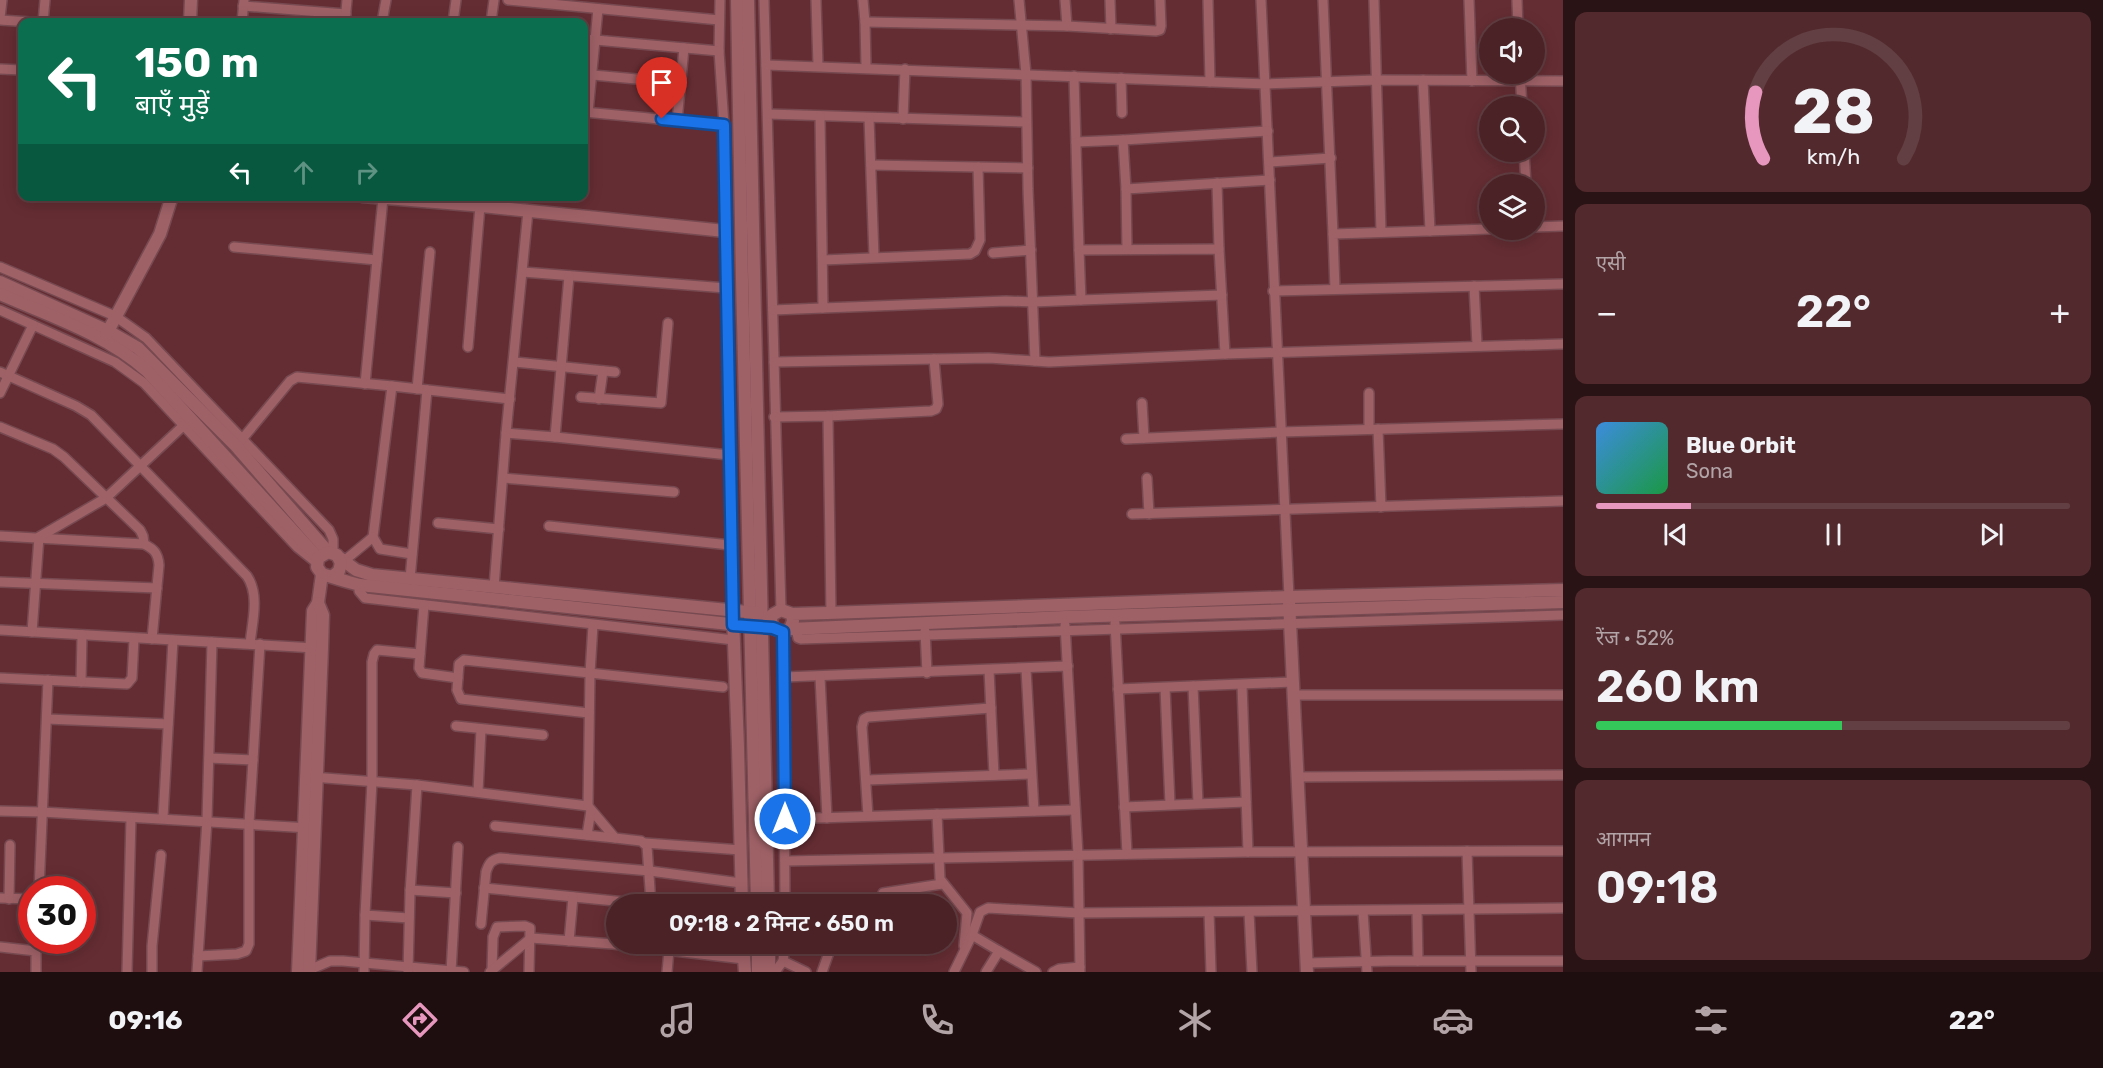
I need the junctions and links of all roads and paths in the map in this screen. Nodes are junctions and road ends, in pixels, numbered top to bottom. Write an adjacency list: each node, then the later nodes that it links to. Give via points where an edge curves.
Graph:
1 (2, 0): 35 (street)
2 (45, 0): 27 (street)
3 (192, 0): 28 (street)
4 (347, 0): 30 (street)
5 (386, 0): 31 (street)
6 (456, 0): 32 (street)
7 (494, 0): 33 (street)
8 (508, 0): 26 (street)
9 (720, 0): 38 (street)
10 (737, 0): 42 (street)
11 (748, 0): 42 (street)
12 (764, 0): 47 (street)
13 (816, 0): 48 (street)
14 (863, 0): 37 (street)
15 (1019, 0): 39 (street)
16 (1065, 0): 40 (street)
17 (1110, 0): 41 (street)
18 (1160, 0): 41 (street, via 1160,30)
19 (1209, 0): 63 (street)
20 (1261, 0): 66 (street)
21 (1323, 0): 64 (street)
22 (1374, 0): 58 (street)
23 (1469, 0): 61 (street)
24 (1517, 0): 34 (street)
25 (244, 3): 29 (street); 30 (street)
26 (598, 9): 38 (street); 44 (street)
27 (43, 18)
28 (190, 18)
29 (242, 18)
30 (346, 18)
31 (383, 18)
32 (454, 18)
33 (492, 18)
34 (1518, 18)
35 (0, 19): 36 (street)
36 (18, 21)
37 (866, 22): 39 (street); 49 (street)
38 (719, 23): 42 (street); 46 (street)
39 (1022, 25): 40 (street); 54 (street)
40 (1067, 26): 41 (street)
41 (1111, 29)
42 (742, 36): 201 (street, via 747,229)
43 (588, 39): 44 (street)
44 (595, 40): 45 (street); 53 (street)
45 (684, 48): 46 (street); 65 (street)
46 (719, 51): 76 (street)
47 (766, 64): 48 (street); 70 (street)
48 (818, 66): 49 (street)
49 (866, 67): 51 (street)
50 (0, 69): 52 (street)
51 (905, 69): 54 (street); 73 (street)
52 (18, 70)
53 (590, 71): 65 (street); 67 (street)
54 (1026, 74): 55 (street); 75 (street)
55 (1074, 76): 56 (street); 79 (street)
56 (1121, 78): 63 (street); 69 (street)
57 (1545, 79): 62 (street)
58 (1376, 80): 59 (street); 64 (street); 98 (street)
59 (1423, 80): 61 (street); 97 (street)
60 (1479, 80): 61 (street)
61 (1472, 81)
62 (1563, 81)
63 (1210, 82): 66 (street)
64 (1328, 82): 66 (street); 80 (street)
65 (680, 83): 74 (street)
66 (1266, 84): 77 (street)
67 (588, 92)
68 (588, 112): 74 (street)
69 (1122, 113)
70 (768, 114): 71 (street); 125 (street)
71 (820, 116): 72 (street); 109 (street)
72 (869, 118): 73 (street); 82 (street)
73 (903, 119): 75 (street)
74 (676, 121): 76 (street)
75 (1026, 122): 84 (street)
76 (724, 125): 96 (street)
77 (1268, 130): 78 (street); 81 (street)
78 (1124, 140): 79 (street); 87 (street)
79 (1076, 142): 104 (street)
80 (1331, 158): 81 (street); 99 (street)
81 (1269, 162): 85 (street)
82 (871, 165): 83 (street); 107 (street)
83 (978, 167): 84 (street); 107 (street, via 980,240 975,251)
84 (1028, 168): 103 (street)
85 (1270, 180): 86 (street); 118 (street)
86 (1217, 183): 87 (street); 102 (street)
87 (1126, 189): 101 (street)
88 (170, 201): 126 (street, via 160,234)
89 (383, 201): 108 (street)
90 (438, 201): 91 (street)
91 (475, 203): 92 (street); 134 (street)
92 (528, 211): 96 (street); 111 (street)
93 (1563, 226): 94 (street)
94 (1545, 227)
95 (1479, 229): 97 (street)
96 (725, 231): 116 (street)
97 (1430, 231): 98 (street)
98 (1381, 232): 99 (street)
99 (1334, 234): 117 (street)
100 (234, 247): 108 (street)
101 (1127, 249): 102 (street); 104 (street)
102 (1219, 249): 120 (street)
103 (1031, 250): 106 (street); 122 (street)
104 (1079, 250): 121 (street)
105 (430, 252): 148 (street)
106 (993, 253)
107 (874, 257): 109 (street)
108 (377, 260): 146 (street)
109 (823, 260): 123 (street)
110 (0, 267): 126 (street)
111 (523, 272): 112 (street); 139 (street)
112 (569, 276): 116 (street); 141 (street)
113 (0, 282): 131 (street)
114 (1563, 284): 115 (street)
115 (1474, 286): 117 (street); 133 (street)
116 (726, 288): 167 (street)
117 (1335, 289): 118 (street)
118 (1273, 291): 135 (street)
119 (0, 294): 127 (street)
120 (1222, 295): 121 (street); 136 (street)
121 (1081, 300): 122 (street)
122 (1034, 302): 123 (street); 138 (street)
123 (823, 308): 125 (street)
124 (0, 310): 129 (street)
125 (773, 310): 140 (street)
126 (115, 316): 131 (street); 166 (street, via 146,338)
127 (63, 322): 130 (street); 131 (street)
128 (668, 322): 153 (street, via 661,403)
129 (33, 325): 130 (street); 145 (street)
130 (57, 335): 158 (street, via 130,372)
131 (106, 335): 166 (street, via 131,343 151,359); 187 (street, via 147,371)
132 (1563, 344): 133 (street)
133 (1477, 345): 135 (street)
134 (468, 347)
135 (1277, 353): 136 (street); 161 (street)
136 (1224, 354): 138 (street)
137 (934, 359): 138 (street); 140 (street); 155 (street, via 936,409)
138 (1035, 361)
139 (515, 362): 141 (street); 152 (street)
140 (774, 362): 156 (street)
141 (560, 366): 142 (street); 163 (street)
142 (603, 371): 144 (street); 153 (street)
143 (0, 372): 145 (street)
144 (615, 372)
145 (9, 376): 149 (street); 168 (street, via 91,415)
146 (365, 384): 147 (street); 166 (street, via 297,377)
147 (392, 387): 148 (street); 183 (street)
148 (422, 390): 152 (street); 186 (street)
149 (0, 393)
150 (1369, 393): 160 (street)
151 (581, 398): 153 (street)
152 (510, 399): 162 (street)
153 (599, 399)
154 (1142, 403): 164 (street)
155 (828, 416): 156 (street); 202 (street)
156 (774, 417): 201 (street)
157 (1563, 424): 160 (street)
158 (183, 425): 168 (street); 187 (street, via 297,547)
159 (0, 427): 172 (street, via 58,453)
160 (1373, 429): 161 (street); 174 (street)
161 (1281, 432): 164 (street); 175 (street)
162 (506, 433): 163 (street); 169 (street)
163 (555, 437): 167 (street)
164 (1144, 438): 165 (street)
165 (1126, 439)
166 (239, 442): 187 (street)
167 (729, 455): 185 (street)
168 (142, 466): 172 (street); 221 (street, via 253,584)
169 (503, 478): 171 (street); 180 (street)
170 (1147, 478): 177 (street)
171 (674, 492)
172 (106, 498): 182 (street); 184 (street, via 140,530)
173 (1563, 501): 174 (street)
174 (1382, 507): 175 (street)
175 (1284, 510): 177 (street); 197 (street)
176 (1132, 514): 177 (street)
177 (1149, 514)
178 (438, 523): 180 (street)
179 (549, 526): 185 (street)
180 (499, 529): 192 (street)
181 (0, 536): 182 (street)
182 (39, 537): 184 (street); 190 (street)
183 (373, 537): 186 (street, via 380,549); 187 (street)
184 (144, 544): 193 (street, via 158,554)
185 (730, 545): 200 (street)
186 (412, 554): 188 (street)
187 (331, 564): 188 (street, via 372,575); 191 (street); 195 (street); 195 (street, via 329,585)
188 (410, 579): 192 (street)
189 (0, 582): 190 (street)
190 (35, 584): 193 (street); 213 (street)
191 (360, 585): 198 (street, via 359,591 365,598); 208 (street)
192 (494, 587): 200 (street)
193 (157, 588): 217 (street)
194 (1563, 590): 197 (street)
195 (319, 598): 222 (street, via 313,611)
196 (1563, 602): 197 (street)
197 (1289, 603): 199 (street); 206 (street)
198 (424, 605): 207 (street); 223 (street)
199 (1114, 609): 202 (street); 204 (street); 210 (street)
200 (733, 611): 201 (street); 208 (street)
201 (771, 613): 202 (street); 209 (street); 209 (street, via 793,621)
202 (831, 613)
203 (1563, 615): 206 (street)
204 (1065, 617): 205 (street); 212 (street)
205 (924, 622): 209 (street); 215 (street)
206 (1290, 623): 210 (street); 235 (street)
207 (593, 625): 219 (street); 227 (street)
208 (733, 625): 209 (street); 219 (street)
209 (776, 628): 215 (street, via 801,639); 232 (street); 295 (street)
210 (1115, 629): 212 (street); 240 (street)
211 (0, 630): 213 (street)
212 (1066, 630): 215 (street); 224 (street)
213 (32, 632): 214 (street)
214 (82, 635): 216 (street); 234 (street)
215 (925, 636): 228 (street)
216 (134, 639): 217 (street); 234 (street, via 130,682)
217 (152, 639): 218 (street)
218 (173, 640): 220 (street); 246 (street)
219 (734, 640): 285 (street)
220 (212, 642): 221 (street); 250 (street)
221 (255, 644): 222 (street); 251 (street)
222 (317, 648): 255 (street)
223 (420, 654): 231 (street, via 422,673); 258 (street, via 382,650 374,654)
224 (1068, 666): 225 (street); 266 (street)
225 (1026, 669): 226 (street); 252 (street)
226 (989, 670): 228 (street); 243 (street)
227 (590, 673): 231 (street, via 464,660 459,664); 238 (street); 244 (street)
228 (927, 673): 229 (street)
229 (820, 677): 232 (street); 274 (street)
230 (0, 678): 233 (street)
231 (458, 678): 244 (street, via 461,699)
232 (784, 678): 275 (street)
233 (48, 681): 234 (street); 245 (street)
234 (81, 682)
235 (1292, 682): 236 (street); 242 (street)
236 (1242, 685): 237 (street); 261 (street)
237 (1193, 686): 239 (street); 262 (street)
238 (723, 687)
239 (1166, 687): 240 (street); 263 (street)
240 (1118, 689): 264 (street)
241 (1563, 695): 242 (street)
242 (1293, 696): 256 (street)
243 (990, 708): 253 (street); 257 (street, via 864,719)
244 (589, 713): 265 (street)
245 (46, 719): 246 (street); 269 (street)
246 (168, 724): 273 (street)
247 (456, 726): 248 (street)
248 (481, 729): 249 (street); 260 (street)
249 (543, 735)
250 (209, 758): 251 (street); 276 (street)
251 (253, 760): 277 (street)
252 (1031, 774): 253 (street); 268 (street)
253 (994, 775): 257 (street)
254 (1563, 775): 256 (street)
255 (312, 777): 258 (street); 279 (street)
256 (1297, 777): 289 (street)
257 (867, 780): 271 (street)
258 (372, 781): 259 (street); 320 (street)
259 (417, 785): 260 (street); 301 (street)
260 (478, 792): 265 (street)
261 (1246, 802): 262 (street); 288 (street)
262 (1198, 803): 263 (street)
263 (1170, 804): 264 (street)
264 (1124, 807): 290 (street)
265 (589, 808): 280 (street); 281 (street)
266 (1074, 810): 268 (street); 292 (street)
267 (0, 811): 269 (street)
268 (1034, 811): 270 (street)
269 (42, 812): 272 (street); 297 (street)
270 (937, 814): 271 (street); 293 (street)
271 (868, 816): 274 (street)
272 (131, 818): 273 (street); 356 (street)
273 (164, 818): 276 (street)
274 (827, 818): 275 (street)
275 (785, 819): 294 (street)
276 (207, 820): 277 (street); 338 (street)
277 (249, 823): 279 (street); 338 (street, via 249,944 246,951 237,954)
278 (495, 826): 280 (street)
279 (310, 828): 352 (street)
280 (587, 835): 281 (street)
281 (615, 838): 282 (street)
282 (645, 843): 285 (street); 296 (street)
283 (10, 845): 310 (street)
284 (458, 847): 302 (street)
285 (741, 850): 298 (street)
286 (1467, 851): 287 (street); 289 (street); 313 (street)
287 (1563, 851)
288 (1248, 852): 289 (street); 290 (street)
289 (1301, 852): 315 (street)
290 (1127, 854): 292 (street)
291 (161, 855): 357 (street)
292 (1077, 855): 293 (street); 319 (street)
293 (939, 856): 294 (street); 299 (street)
294 (785, 861): 308 (street)
295 (762, 862): 306 (street); 307 (street)
296 (650, 871): 298 (street); 300 (street, via 500,858 489,864); 304 (street)
297 (40, 876)
298 (741, 883): 305 (street)
299 (942, 884): 303 (street); 339 (street, via 967,913)
300 (484, 888): 309 (street); 322 (street)
301 (410, 890): 302 (street); 321 (street)
302 (456, 893): 353 (street)
303 (883, 893)
304 (651, 894)
305 (742, 894)
306 (758, 894)
307 (767, 894)
308 (785, 894)
309 (573, 897): 311 (street); 325 (street)
310 (4, 898)
311 (606, 900)
312 (1563, 908): 313 (street)
313 (1469, 909): 314 (street); 342 (street)
314 (1417, 910): 316 (street); 341 (street)
315 (1304, 911): 316 (street); 318 (street); 346 (street)
316 (1364, 911): 345 (street)
317 (1209, 912): 318 (street); 319 (street); 370 (street)
318 (1248, 912): 371 (street)
319 (1079, 914): 323 (street, via 984,909); 350 (street)
320 (365, 915): 321 (street); 344 (street)
321 (409, 918): 347 (street)
322 (481, 924)
323 (972, 935): 329 (street); 339 (street)
324 (531, 938): 325 (street); 354 (street); 354 (street, via 528,926 497,927); 360 (street)
325 (569, 941): 326 (street)
326 (606, 943)
327 (0, 947): 328 (street)
328 (18, 949)
329 (999, 951): 349 (street); 367 (street)
330 (36, 954): 355 (street)
331 (669, 954): 361 (street)
332 (686, 954): 348 (street)
333 (746, 954): 348 (street)
334 (755, 954): 348 (street)
335 (769, 954): 362 (street)
336 (784, 954): 340 (street)
337 (828, 954): 365 (street)
338 (198, 956): 358 (street)
339 (961, 957): 366 (street)
340 (783, 961): 363 (street); 364 (street)
341 (1418, 961): 342 (street); 345 (street)
342 (1471, 961): 343 (street); 372 (street)
343 (1563, 961): 351 (street)
344 (364, 967): 347 (street); 352 (street, via 330,961)
345 (1367, 967): 346 (street)
346 (1306, 968)
347 (408, 969): 353 (street)
348 (750, 969)
349 (1023, 969): 368 (street)
350 (1080, 970): 369 (street)
351 (1563, 970)
352 (306, 971)
353 (451, 971): 359 (street)
354 (491, 971)
355 (36, 972)
356 (127, 972)
357 (152, 972)
358 (197, 972)
359 (464, 972)
360 (529, 972)
361 (667, 972)
362 (769, 972)
363 (775, 972)
364 (806, 972)
365 (822, 972)
366 (954, 972)
367 (986, 972)
368 (1036, 972)
369 (1053, 972)
370 (1211, 972)
371 (1252, 972)
372 (1471, 972)

